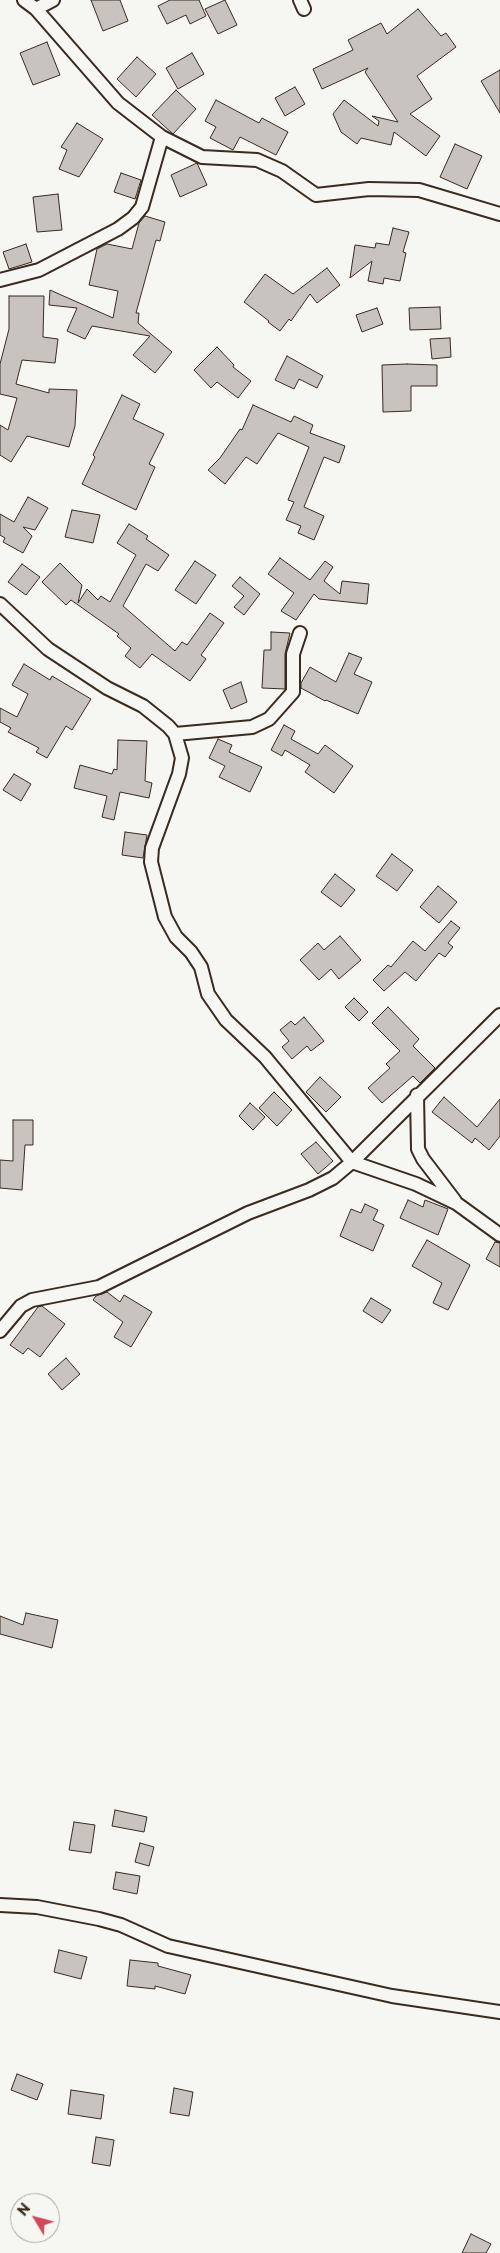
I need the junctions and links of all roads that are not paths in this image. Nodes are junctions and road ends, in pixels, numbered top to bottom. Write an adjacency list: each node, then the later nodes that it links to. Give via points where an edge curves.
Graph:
1 (24, 0): 3 (street)
2 (54, 0): 3 (street)
3 (36, 8): 4 (street, via 118,103)
4 (162, 137): 5 (street, via 202,157 258,160 282,171 316,195 369,188 419,190); 6 (street, via 142,207 133,218 39,270)
5 (500, 214)
6 (0, 280)
7 (0, 604): 9 (street, via 48,648 107,688 143,706)
8 (300, 633): 9 (street, via 293,654 293,692 269,719 252,727)
9 (175, 734): 12 (street, via 182,758 179,774 152,848 151,862 165,917 176,937 201,967 208,994 226,1020 265,1057)
10 (500, 1015): 11 (street)
11 (417, 1095): 12 (street); 13 (street, via 418,1149)
12 (352, 1162): 13 (street, via 416,1184); 15 (street, via 333,1178 309,1190 248,1213 99,1287 32,1300 20,1306)
13 (456, 1203): 14 (street)
14 (500, 1235)
15 (0, 1331)
16 (0, 1905): 17 (street, via 37,1907 99,1919 120,1924 168,1946 392,1996)
17 (500, 2012)

